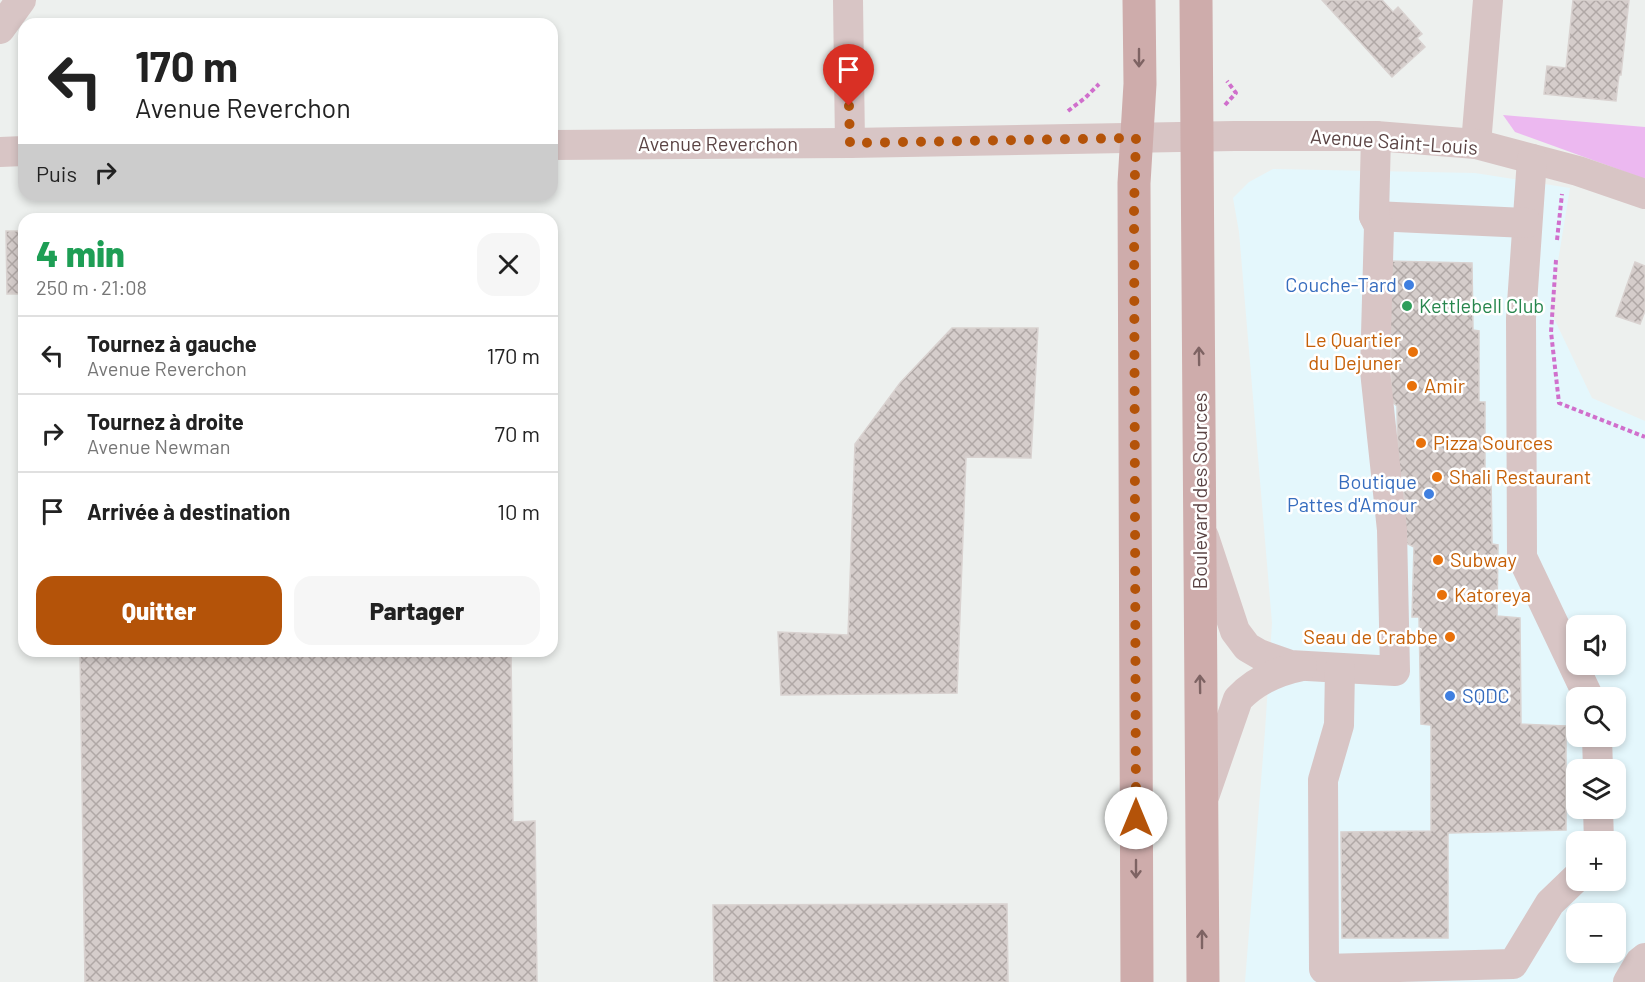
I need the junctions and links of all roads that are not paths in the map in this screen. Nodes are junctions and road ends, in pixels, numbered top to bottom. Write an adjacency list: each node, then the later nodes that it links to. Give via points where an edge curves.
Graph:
1 (21, 0): 6 (street)
2 (848, 0): 10 (street)
3 (1139, 0): 9 (main road, one-way to 9)
4 (1196, 0): 7 (main road, Boulevard des Sources)
5 (1488, 0): 11 (street)
6 (0, 29)
7 (1197, 136): 8 (street, Avenue Saint-Louis); 9 (street, Avenue Saint-Louis); 19 (main road, Boulevard des Sources, one-way to 7)
8 (1376, 136): 11 (street, Avenue Saint-Louis); 17 (street)
9 (1136, 138): 10 (street, Avenue Reverchon); 26 (main road, one-way to 26)
10 (850, 143): 12 (street, Avenue Reverchon)
11 (1476, 144): 15 (street, Avenue Saint-Louis)
12 (558, 145)
13 (0, 152): 14 (street)
14 (18, 152)
15 (1532, 159): 16 (street, Avenue Saint-Louis); 18 (street)
16 (1645, 194)
17 (1374, 216): 18 (street); 21 (street, via 1378,226 1375,371 1392,530 1395,671)
18 (1527, 223): 22 (street, via 1521,318 1522,557)
19 (1201, 526): 20 (street, via 1240,639 1275,661); 23 (main road, Boulevard des Sources, one-way to 19)
20 (1302, 666): 21 (street); 23 (street, via 1267,677 1238,699)
21 (1340, 668): 24 (street, via 1339,725 1323,780 1324,969 1513,964 1550,903)
22 (1584, 687)
23 (1201, 807): 27 (main road, Boulevard des Sources, one-way to 23)
24 (1566, 888)
25 (1645, 958): 28 (street)
26 (1137, 982)
27 (1203, 982)
28 (1628, 982)

